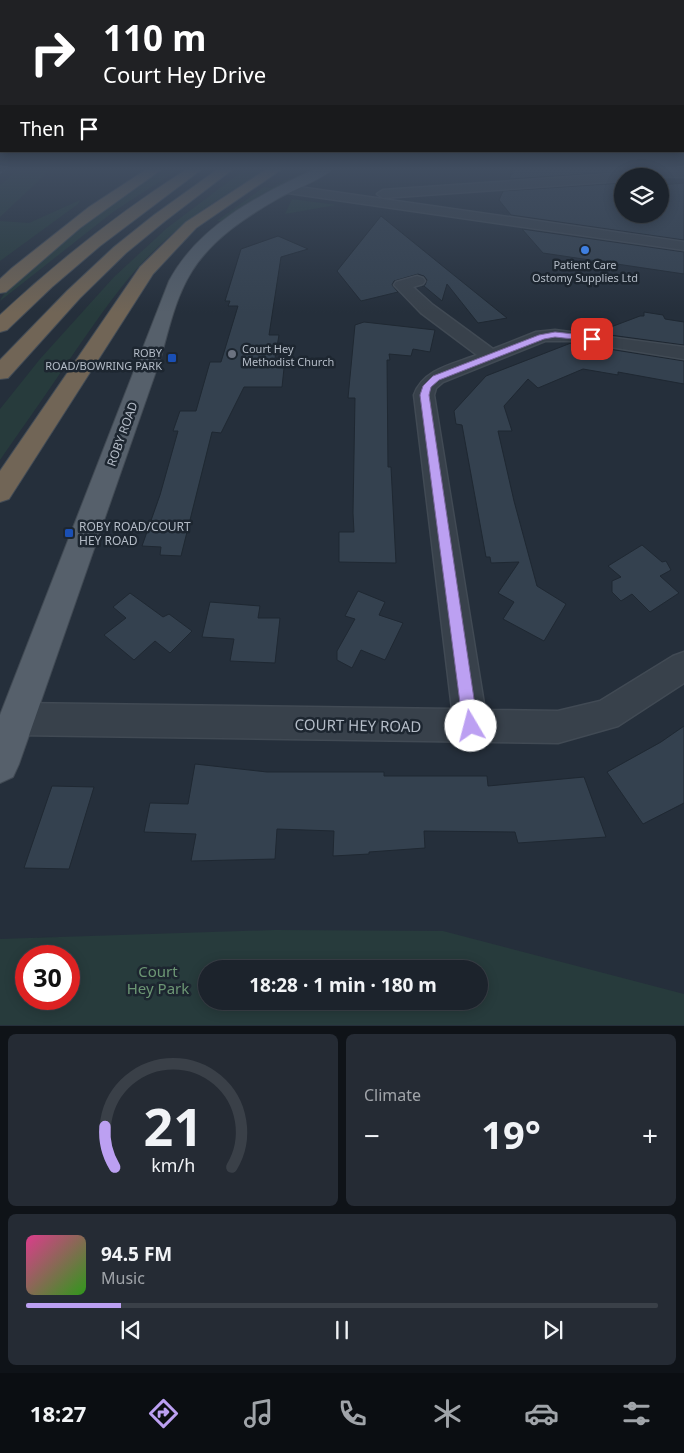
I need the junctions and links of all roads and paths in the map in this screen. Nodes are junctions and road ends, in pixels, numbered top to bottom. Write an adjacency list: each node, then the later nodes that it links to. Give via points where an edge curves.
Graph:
1 (84, 217): 9 (highway)
2 (127, 217): 10 (highway, via 84,249)
3 (161, 217): 13 (highway, via 121,249 56,312)
4 (203, 217): 14 (highway, via 146,271)
5 (240, 217): 16 (main road, ROBY ROAD, via 208,242 184,270 174,290)
6 (479, 217): 7 (street)
7 (684, 246)
8 (417, 281): 12 (street, via 402,285 427,309)
9 (0, 288)
10 (0, 326)
11 (684, 353): 12 (street, via 555,335 542,336)
12 (492, 357): 17 (street, via 436,378 427,386 424,395)
13 (0, 373)
14 (0, 492)
15 (684, 666): 17 (street, COURT HEY ROAD, via 606,715 558,727)
16 (17, 719): 17 (street, COURT HEY ROAD); 18 (main road, ROBY ROAD)
17 (471, 726)
18 (0, 764)

